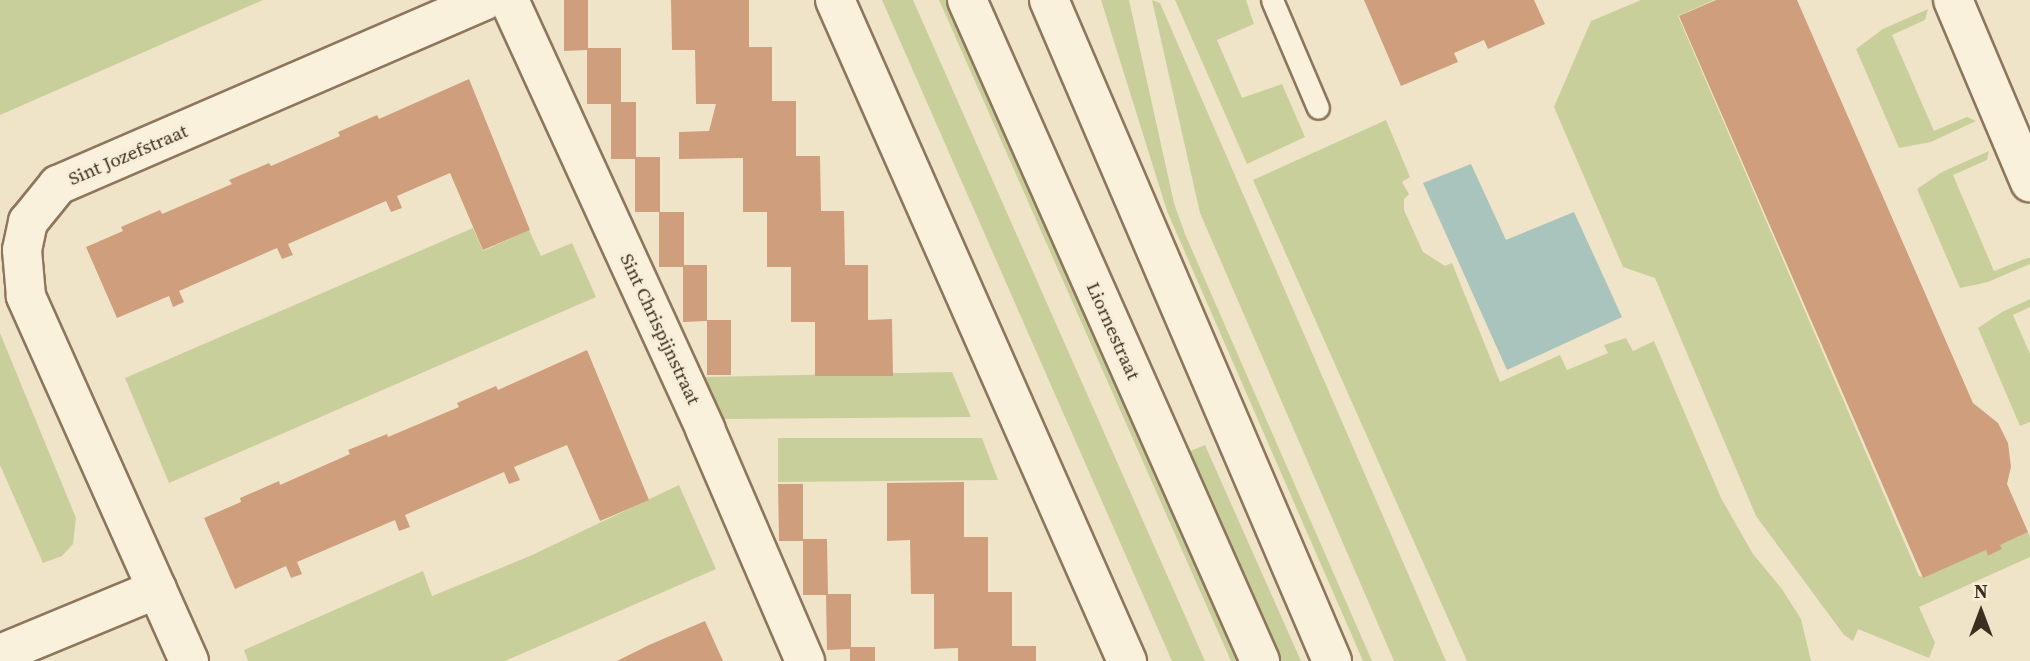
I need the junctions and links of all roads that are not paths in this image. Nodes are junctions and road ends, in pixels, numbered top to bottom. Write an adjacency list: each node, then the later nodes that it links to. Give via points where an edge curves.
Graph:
1 (485, 0): 10 (street, Sint Jozefstraat, via 58,185 28,222 22,250 26,296)
2 (509, 0): 13 (street, Sint Chrispijnstraat, via 705,429)
3 (835, 0): 14 (street)
4 (967, 0): 15 (street, Liornestraat)
5 (1049, 0): 16 (street)
6 (1272, 0): 8 (lane)
7 (1953, 0): 9 (street)
8 (1318, 108)
9 (2030, 182)
10 (157, 589): 11 (street); 12 (street, Sint Jozefstraat)
11 (0, 654)
12 (189, 661)
13 (805, 661)
14 (1127, 661)
15 (1260, 661)
16 (1332, 661)

